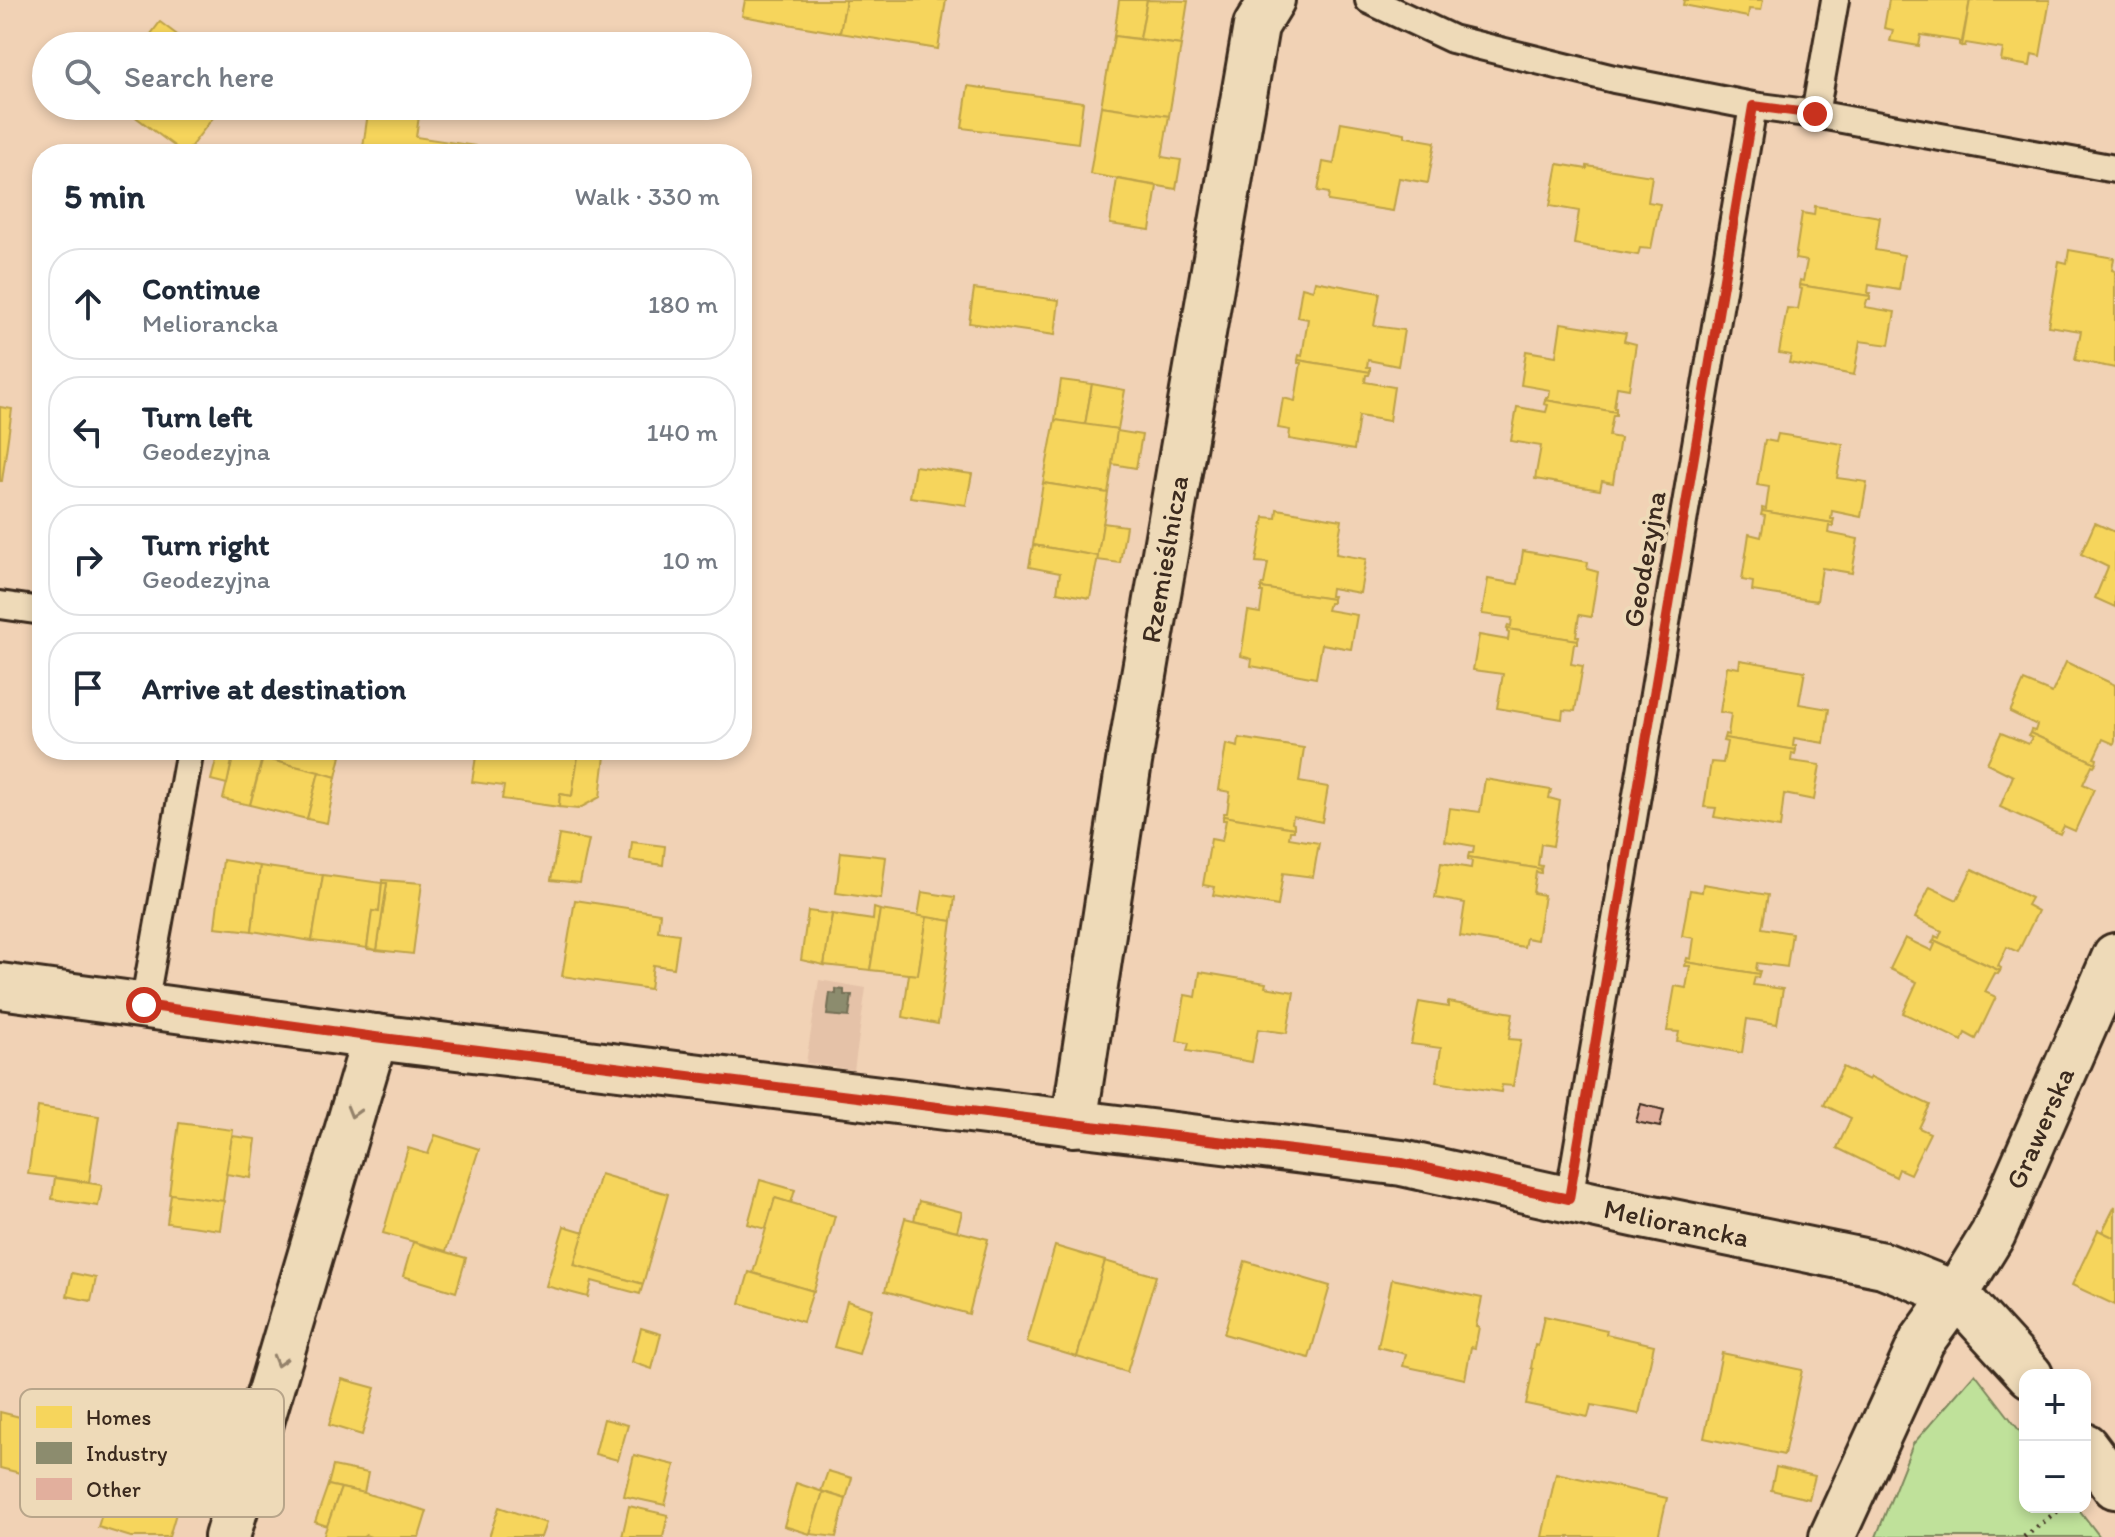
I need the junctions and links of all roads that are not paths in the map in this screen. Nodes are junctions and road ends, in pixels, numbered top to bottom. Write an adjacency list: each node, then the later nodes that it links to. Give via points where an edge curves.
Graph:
1 (1272, 0): 14 (street, Rzemieślnicza, via 1253,42 1131,746)
2 (1369, 0): 4 (lane, via 1452,39)
3 (1835, 0): 5 (lane)
4 (1753, 106): 5 (lane); 15 (lane, Geodezyjna)
5 (1815, 114): 6 (lane)
6 (2115, 169)
7 (0, 605): 8 (lane)
8 (32, 610)
9 (188, 760): 12 (lane)
10 (2115, 956): 16 (street, Grawerska, via 1993,1234)
11 (0, 986): 12 (street, Meliorancka)
12 (144, 1005): 13 (street, Meliorancka)
13 (375, 1037): 14 (street, Meliorancka); 18 (street, one-way to 18)
14 (1074, 1124): 15 (street, Meliorancka, via 1402,1163)
15 (1569, 1199): 16 (street, Meliorancka, via 1883,1265)
16 (1956, 1294): 17 (street, Meliorancka); 23 (street, Grawerska, via 1922,1341)
17 (2025, 1369)
18 (271, 1389)
19 (2091, 1454): 20 (street)
20 (2115, 1486)
21 (233, 1517): 22 (street, one-way to 22)
22 (227, 1537)
23 (1832, 1537)

